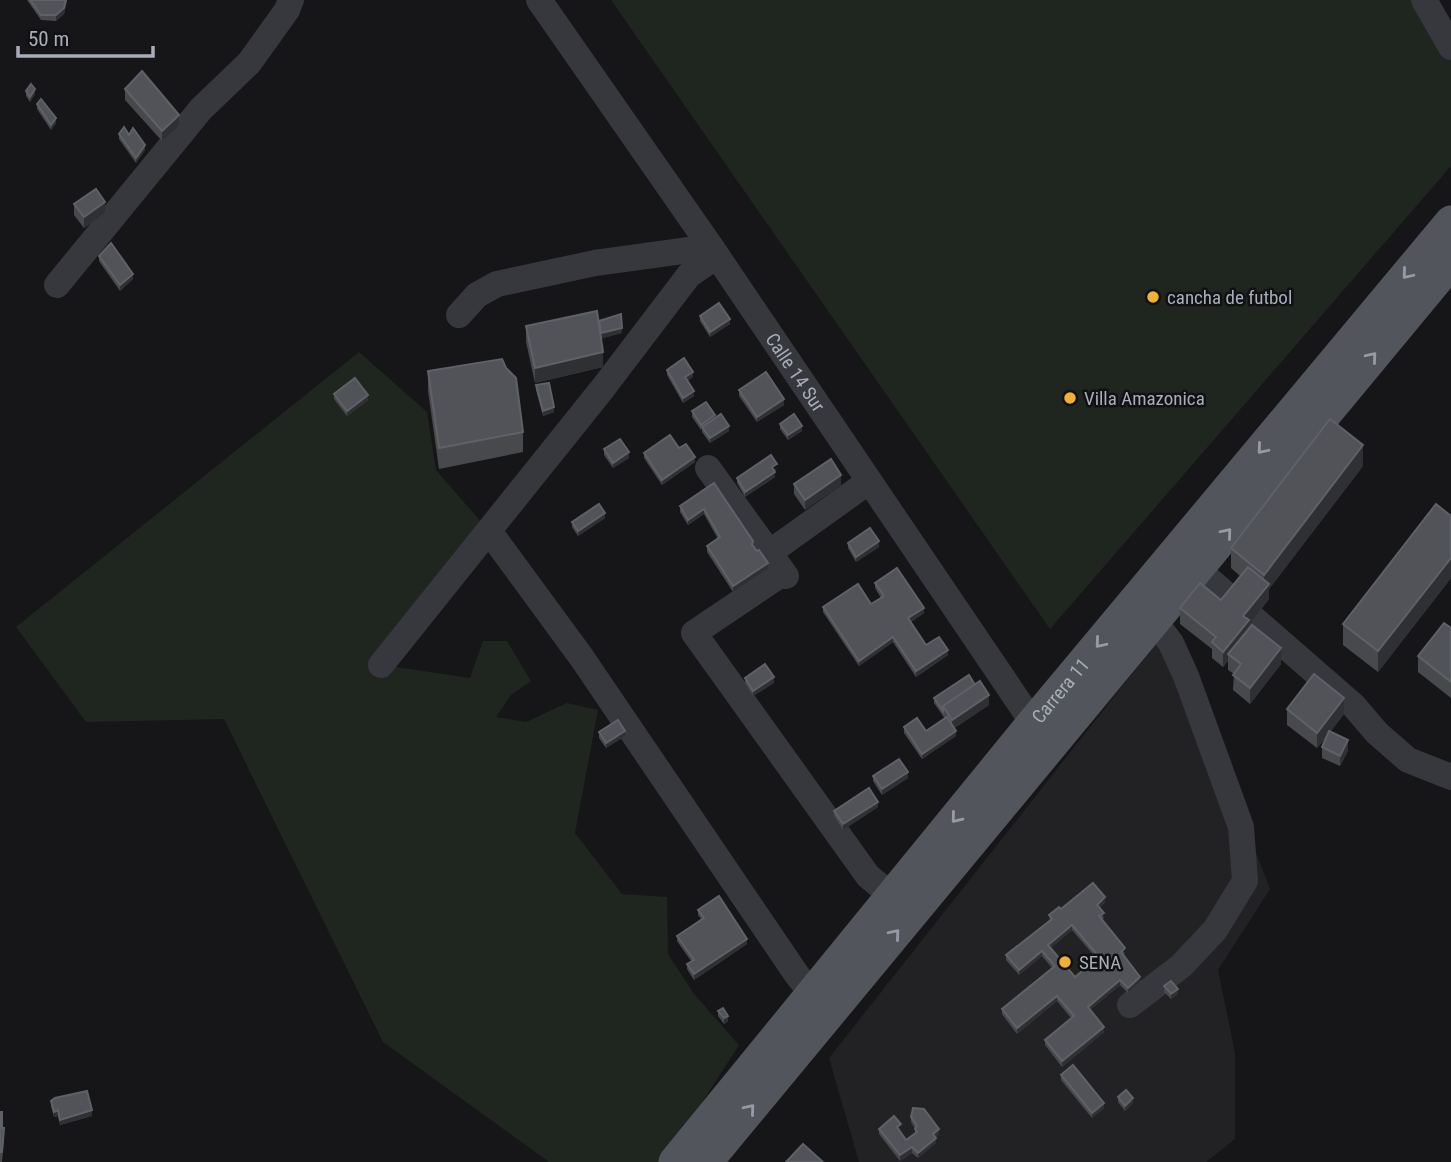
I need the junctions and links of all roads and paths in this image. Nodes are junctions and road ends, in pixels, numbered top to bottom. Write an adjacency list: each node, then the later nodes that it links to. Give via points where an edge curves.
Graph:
1 (291, 0): 8 (street, via 249,63 201,109)
2 (539, 0): 6 (street, Calle 14 Sur)
3 (1424, 0): 4 (street)
4 (1451, 47)
5 (1451, 222): 15 (main road, Carrera 11, one-way to 15)
6 (714, 251): 9 (street, via 594,264 497,284 477,295); 11 (street, Calle 14 Sur); 12 (street, via 689,275)
7 (1451, 262): 14 (main road, Carrera 11, one-way to 7)
8 (57, 285)
9 (459, 314)
10 (708, 468): 13 (street)
11 (869, 482): 13 (street); 17 (street, Calle 14 Sur)
12 (489, 531): 16 (street); 20 (street)
13 (780, 567): 19 (street, via 694,633 868,876)
14 (1197, 569): 15 (main road, Carrera 11); 18 (street, via 1353,705 1408,760)
15 (1143, 613): 17 (main road, Carrera 11); 21 (street, via 1171,643 1186,676 1241,827 1245,881 1216,930 1181,967)
16 (381, 665)
17 (1045, 732): 19 (main road, Carrera 11, one-way to 19); 23 (main road, Carrera 11, one-way to 17)
18 (1451, 777)
19 (892, 896): 20 (main road, Carrera 11)
20 (813, 993): 22 (main road, Carrera 11)
21 (1130, 1005)
22 (675, 1162)
23 (706, 1162)

